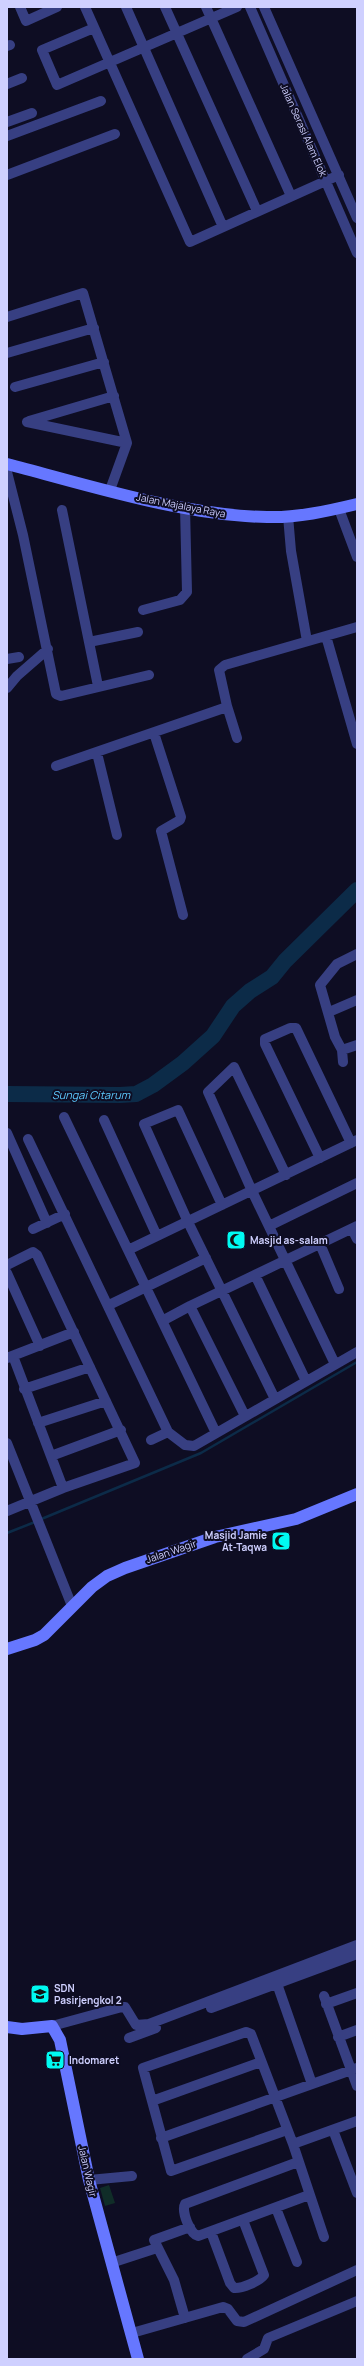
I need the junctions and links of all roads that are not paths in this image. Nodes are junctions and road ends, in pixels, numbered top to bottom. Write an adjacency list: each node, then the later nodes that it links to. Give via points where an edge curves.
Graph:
1 (20, 7): 2 (street, via 26,21)
2 (56, 7)
3 (85, 7): 11 (street)
4 (126, 7): 13 (street)
5 (165, 7): 12 (street)
6 (206, 7): 10 (street)
7 (237, 7): 10 (street)
8 (250, 7): 24 (street, Jalan Serasi Alam Elok)
9 (264, 7): 23 (street, Jalan Serasi Alam Elok)
10 (211, 18): 12 (street); 25 (street)
11 (94, 28): 14 (street); 14 (street, via 42,50 57,85)
12 (177, 33): 13 (street); 26 (street)
13 (144, 47): 14 (street); 28 (street)
14 (109, 62): 28 (street, via 190,242)
15 (22, 78): 16 (street)
16 (7, 84)
17 (101, 101): 21 (street)
18 (32, 113): 19 (street)
19 (7, 122)
20 (115, 134): 22 (street)
21 (7, 136)
22 (7, 175)
23 (339, 175): 24 (street); 27 (street, Jalan Serasi Alam Elok)
24 (326, 180): 25 (street); 29 (street, Jalan Serasi Alam Elok)
25 (291, 196): 26 (street)
26 (257, 211): 28 (street)
27 (357, 218)
28 (223, 227)
29 (357, 253)
30 (7, 317): 31 (street, via 83,293)
31 (94, 328): 32 (street); 33 (street)
32 (7, 353)
33 (104, 362): 34 (street); 35 (street)
34 (15, 387)
35 (114, 396): 36 (street); 36 (street, via 27,422)
36 (127, 443): 39 (street)
37 (7, 464): 39 (street, Jalan Majalaya Raya)
38 (7, 472): 52 (street)
39 (110, 490): 41 (street, Jalan Majalaya Raya)
40 (357, 504): 42 (street, Jalan Majalaya Raya)
41 (185, 507): 44 (street, Jalan Majalaya Raya, via 227,514); 46 (street, via 187,592 180,600)
42 (339, 509): 44 (street, Jalan Majalaya Raya); 45 (street)
43 (62, 510): 51 (street)
44 (288, 516): 50 (street, via 292,558)
45 (357, 557)
46 (143, 610)
47 (357, 627): 49 (street)
48 (138, 632): 51 (street)
49 (326, 636): 50 (street); 61 (street)
50 (307, 641): 58 (street, via 221,667 219,674)
51 (89, 642): 56 (street)
52 (48, 649): 56 (street, via 58,696); 57 (street)
53 (19, 657): 54 (street)
54 (7, 659)
55 (149, 675): 56 (street)
56 (98, 686)
57 (7, 688)
58 (227, 706): 59 (street, via 213,714); 60 (street)
59 (154, 733): 62 (street); 65 (street, via 180,817 180,820 161,831)
60 (237, 738)
61 (357, 744)
62 (97, 753): 63 (street); 64 (street)
63 (56, 766)
64 (117, 835)
65 (183, 915)
66 (357, 954): 68 (street, via 337,964 321,982 320,987)
67 (357, 1000): 68 (street)
68 (329, 1012): 70 (street, via 337,1044)
69 (357, 1045): 70 (street)
70 (342, 1050): 71 (street)
71 (343, 1062)
72 (64, 1117): 91 (street)
73 (104, 1120): 88 (street)
74 (7, 1133): 84 (street)
75 (28, 1139): 82 (street)
76 (354, 1142): 77 (street); 77 (street, via 296,1028 290,1028 265,1040 265,1044)
77 (320, 1158): 78 (street)
78 (286, 1175): 80 (street); 80 (street, via 234,1067 208,1092)
79 (357, 1183): 85 (street)
80 (252, 1191): 81 (street); 85 (street)
81 (222, 1205): 83 (street); 83 (street, via 178,1110 144,1124)
82 (65, 1214): 84 (street); 100 (street)
83 (188, 1222): 88 (street); 92 (street)
84 (47, 1223): 87 (street)
85 (269, 1226): 93 (street)
86 (354, 1227): 89 (street); 90 (street)
87 (33, 1230)
88 (158, 1236): 91 (street)
89 (357, 1239)
90 (320, 1244): 93 (street); 98 (street)
91 (128, 1250): 97 (street)
92 (206, 1258): 97 (street); 99 (street)
93 (285, 1260): 96 (street); 107 (street)
94 (7, 1265): 103 (street, via 33,1252 37,1255)
95 (7, 1273): 104 (street)
96 (255, 1275): 99 (street); 109 (street)
97 (146, 1287): 100 (street); 102 (street)
98 (339, 1289)
99 (223, 1291): 101 (street); 111 (street)
100 (109, 1305): 116 (street)
101 (190, 1306): 102 (street); 113 (street)
102 (162, 1320): 117 (street)
103 (74, 1332): 104 (street); 108 (street)
104 (40, 1346): 106 (street)
105 (357, 1352): 107 (street)
106 (10, 1357): 110 (street)
107 (335, 1364): 109 (street)
108 (90, 1367): 110 (street); 112 (street)
109 (306, 1381): 111 (street)
110 (24, 1389): 114 (street)
111 (275, 1398): 113 (street)
112 (106, 1400): 114 (street); 115 (street)
113 (245, 1416): 117 (street)
114 (38, 1423): 120 (street)
115 (121, 1430): 120 (street); 121 (street, via 135,1463)
116 (168, 1432): 117 (street, via 189,1447); 118 (street)
117 (216, 1433)
118 (151, 1440)
119 (7, 1443): 123 (street)
120 (51, 1456): 121 (street)
121 (63, 1488): 123 (street)
122 (357, 1494): 125 (street, Jalan Wagir, via 296,1519 215,1537 125,1568 107,1576)
123 (30, 1503): 124 (street); 125 (street)
124 (7, 1511)
125 (72, 1606): 126 (street, Jalan Wagir, via 44,1635)
126 (7, 1649)
127 (357, 1946): 129 (street)
128 (357, 1954): 129 (street)
129 (275, 1980): 131 (street, via 140,2026 134,2023 125,2007 122,2007); 135 (street); 138 (street)
130 (357, 1993): 134 (street, via 325,2000)
131 (52, 2026): 132 (street); 149 (street, Jalan Wagir, via 60,2040)
132 (7, 2027)
133 (357, 2030): 134 (street)
134 (338, 2037): 137 (street)
135 (129, 2038)
136 (261, 2062): 140 (street); 141 (street); 141 (street, via 252,2036 246,2032 145,2067)
137 (354, 2070): 138 (street); 139 (street)
138 (312, 2084): 140 (street)
139 (357, 2086)
140 (274, 2097): 143 (street); 145 (street)
141 (152, 2101): 145 (street)
142 (357, 2122): 144 (street)
143 (287, 2130): 145 (street, via 171,2171); 146 (street)
144 (333, 2130): 146 (street); 150 (street)
145 (161, 2138)
146 (293, 2144): 147 (street)
147 (298, 2162): 151 (street); 154 (street, via 185,2204 183,2208)
148 (132, 2176): 149 (street)
149 (89, 2180): 159 (street, Jalan Wagir)
150 (357, 2193)
151 (310, 2195): 152 (street); 156 (street)
152 (276, 2208): 153 (street); 158 (street)
153 (243, 2220): 155 (street); 155 (street, via 264,2275 261,2279 238,2288 234,2288 230,2283)
154 (190, 2227): 155 (street, via 196,2236); 157 (street, via 154,2240)
155 (211, 2232)
156 (324, 2237)
157 (157, 2248): 159 (street); 163 (street, via 174,2280)
158 (297, 2262)
159 (111, 2263): 164 (street, Jalan Wagir)
160 (355, 2272): 161 (street); 163 (street, via 244,2322 237,2321 228,2309 223,2307)
161 (357, 2282)
162 (357, 2301): 166 (street, via 268,2338 264,2349)
163 (185, 2318): 164 (street)
164 (132, 2332): 165 (street, Jalan Wagir)
165 (138, 2359)
166 (247, 2359)

